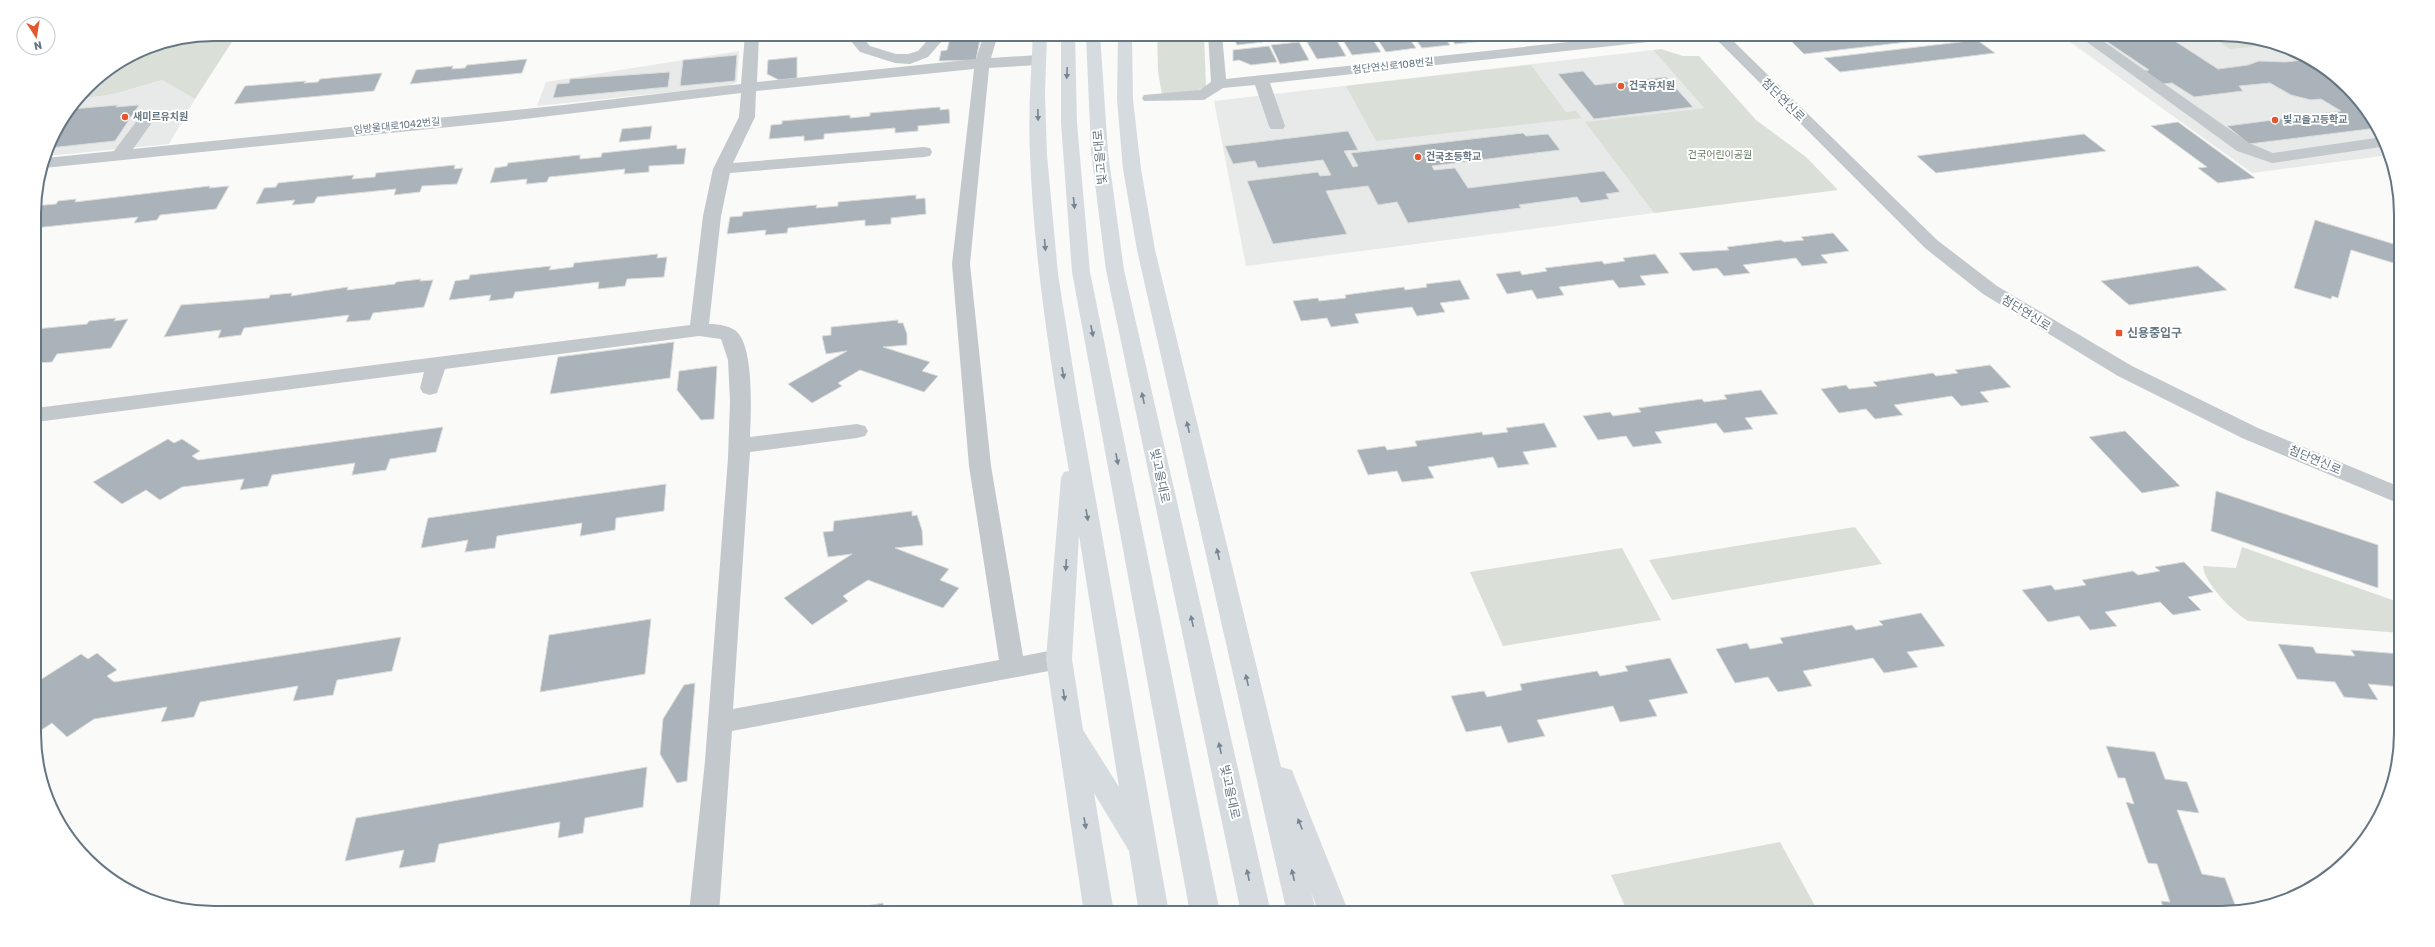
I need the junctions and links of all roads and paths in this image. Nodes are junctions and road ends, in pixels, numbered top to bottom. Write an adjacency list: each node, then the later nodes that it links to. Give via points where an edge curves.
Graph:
1 (752, 41): 17 (street)
2 (858, 41): 3 (street, via 865,49 895,58 910,59 923,54)
3 (935, 41)
4 (989, 41): 14 (street)
5 (1039, 41): 13 (main road)
6 (1068, 41): 43 (main road, one-way to 43, via 1066,79 1071,169 1081,272)
7 (1093, 41): 44 (main road, 빛고을대로, one-way to 7, via 1115,270 1100,168)
8 (1125, 41): 36 (main road, one-way to 8, via 1146,250 1132,169 1125,100)
9 (1216, 41): 16 (street)
10 (1587, 41): 15 (street, 첨단연신로108번길)
11 (1725, 41): 33 (street, 첨단연신로, via 1926,239 1990,290 2125,372 2250,433)
12 (2092, 41): 21 (street, via 2243,147 2272,158)
13 (1038, 60): 14 (street, 임방울대로1042번길); 31 (main road, one-way to 31, via 1039,177 1050,294)
14 (982, 63): 17 (street, 임방울대로1042번길); 35 (street, via 961,264 980,466)
15 (1261, 80): 16 (street, 첨단연신로108번길); 20 (street)
16 (1220, 84): 18 (street, via 1204,95)
17 (749, 88): 23 (street, 임방울대로1042번길, via 560,110); 25 (street, via 746,117)
18 (1150, 98)
19 (148, 117): 23 (street)
20 (1277, 126)
21 (2379, 143)
22 (924, 152): 25 (street)
23 (121, 153): 24 (street, 임방울대로1042번길)
24 (49, 163)
25 (722, 169): 26 (street, via 711,224)
26 (699, 330): 27 (street); 32 (street, via 725,333 733,342 740,369)
27 (437, 363): 28 (street); 29 (street)
28 (430, 388)
29 (41, 414)
30 (857, 431): 32 (street)
31 (1074, 443): 34 (main road, one-way to 34); 39 (main road, one-way to 39)
32 (740, 446): 37 (street)
33 (2394, 493)
34 (1059, 659): 35 (street); 38 (main road, one-way to 38)
35 (1013, 668): 37 (street)
36 (1253, 705): 45 (main road, one-way to 36); 46 (main road, one-way to 36)
37 (719, 723): 40 (street)
38 (1069, 726): 39 (main road); 41 (main road, one-way to 41)
39 (1144, 852): 42 (main road)
40 (705, 906)
41 (1098, 906)
42 (1153, 906)
43 (1204, 906)
44 (1254, 906)
45 (1300, 906)
46 (1331, 906)

